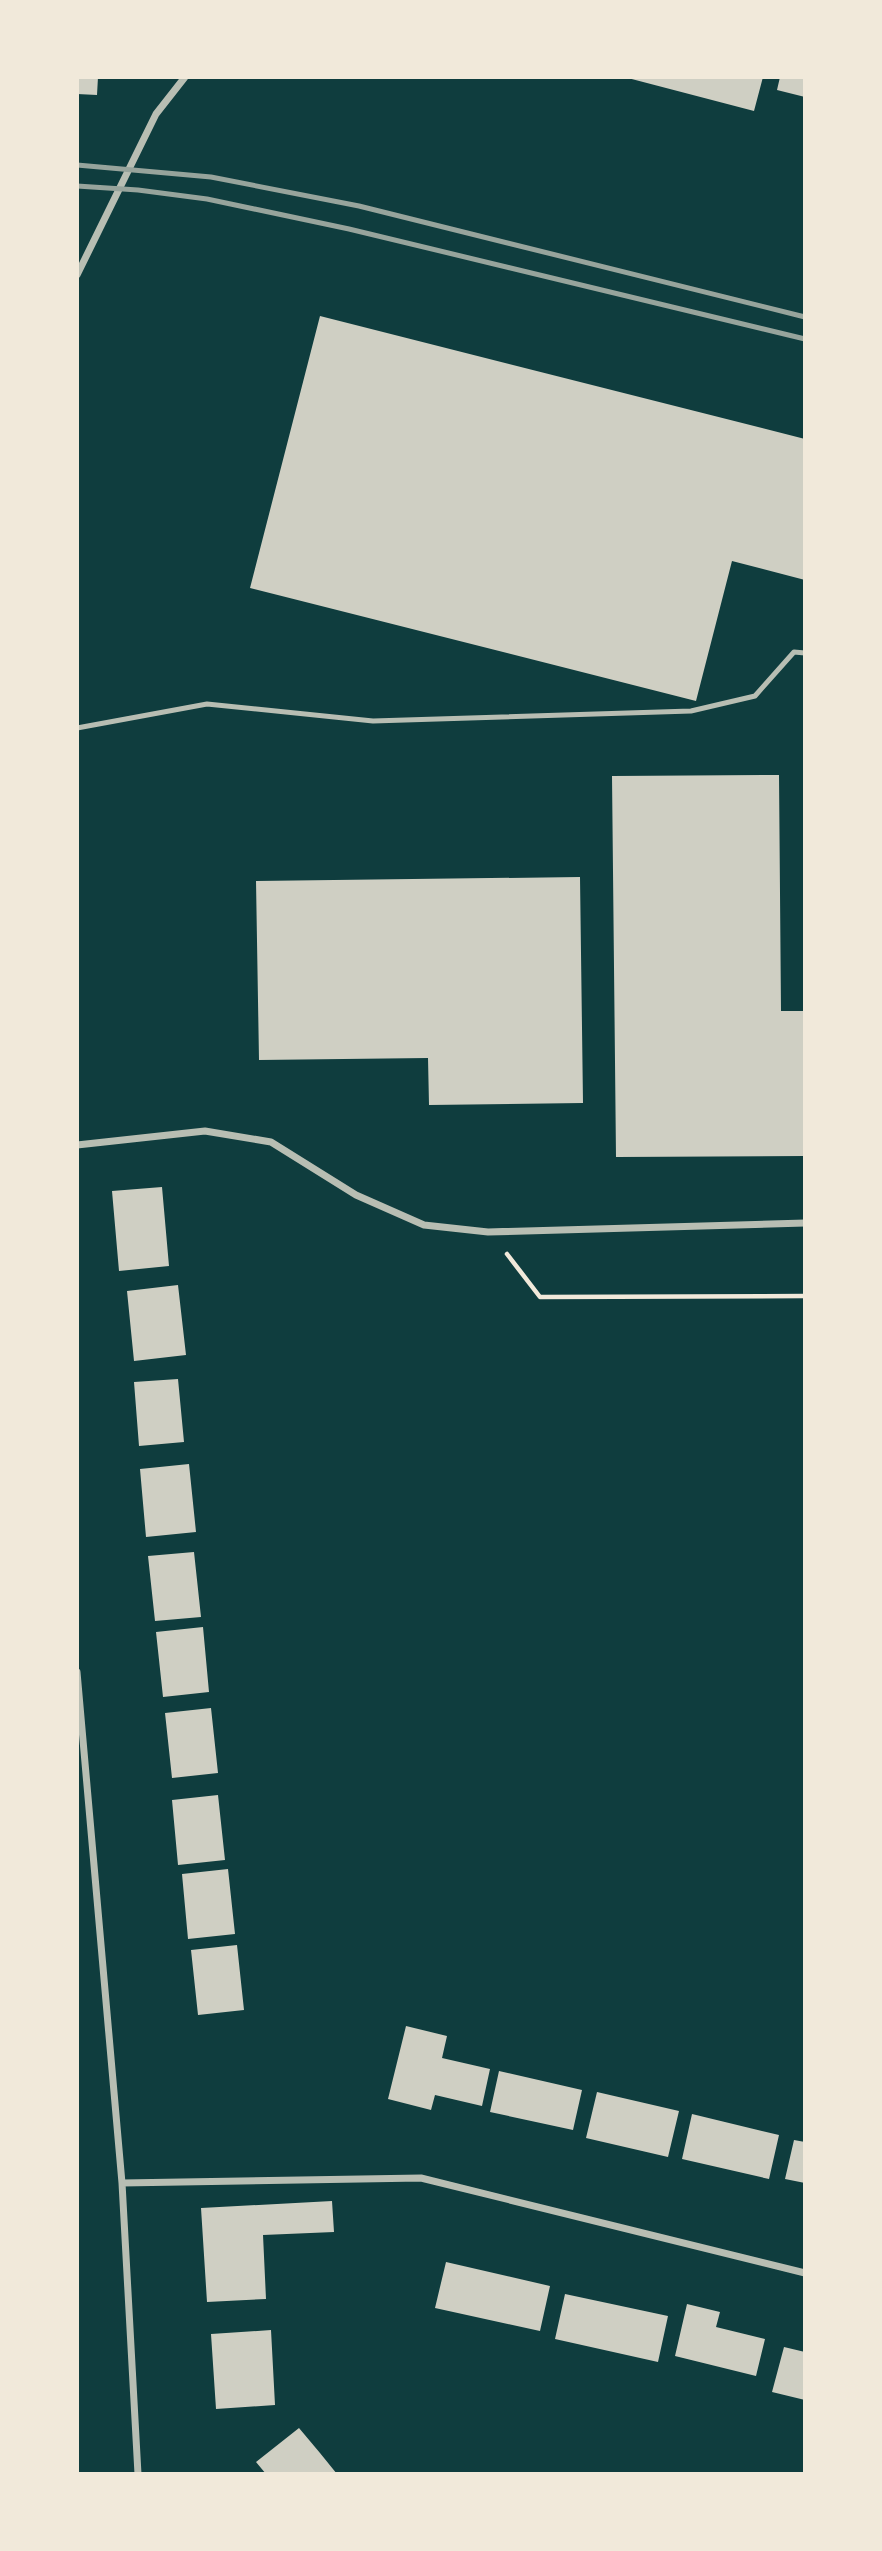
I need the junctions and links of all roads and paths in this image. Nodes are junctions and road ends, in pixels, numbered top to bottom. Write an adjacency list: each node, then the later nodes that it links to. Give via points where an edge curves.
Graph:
1 (185, 77): 2 (street, via 156,114)
2 (77, 275)
3 (805, 653): 4 (lane, via 794,652 755,696 691,711 373,721 207,704)
4 (77, 728)
5 (77, 1145): 7 (street, via 205,1130 271,1142 356,1195 424,1225)
6 (805, 1223): 7 (street)
7 (488, 1232): 8 (path, via 540,1297)
8 (805, 1296)
9 (77, 1672): 10 (street)
10 (122, 2183): 11 (street, via 421,2178); 12 (street)
11 (805, 2273)
12 (138, 2474)

